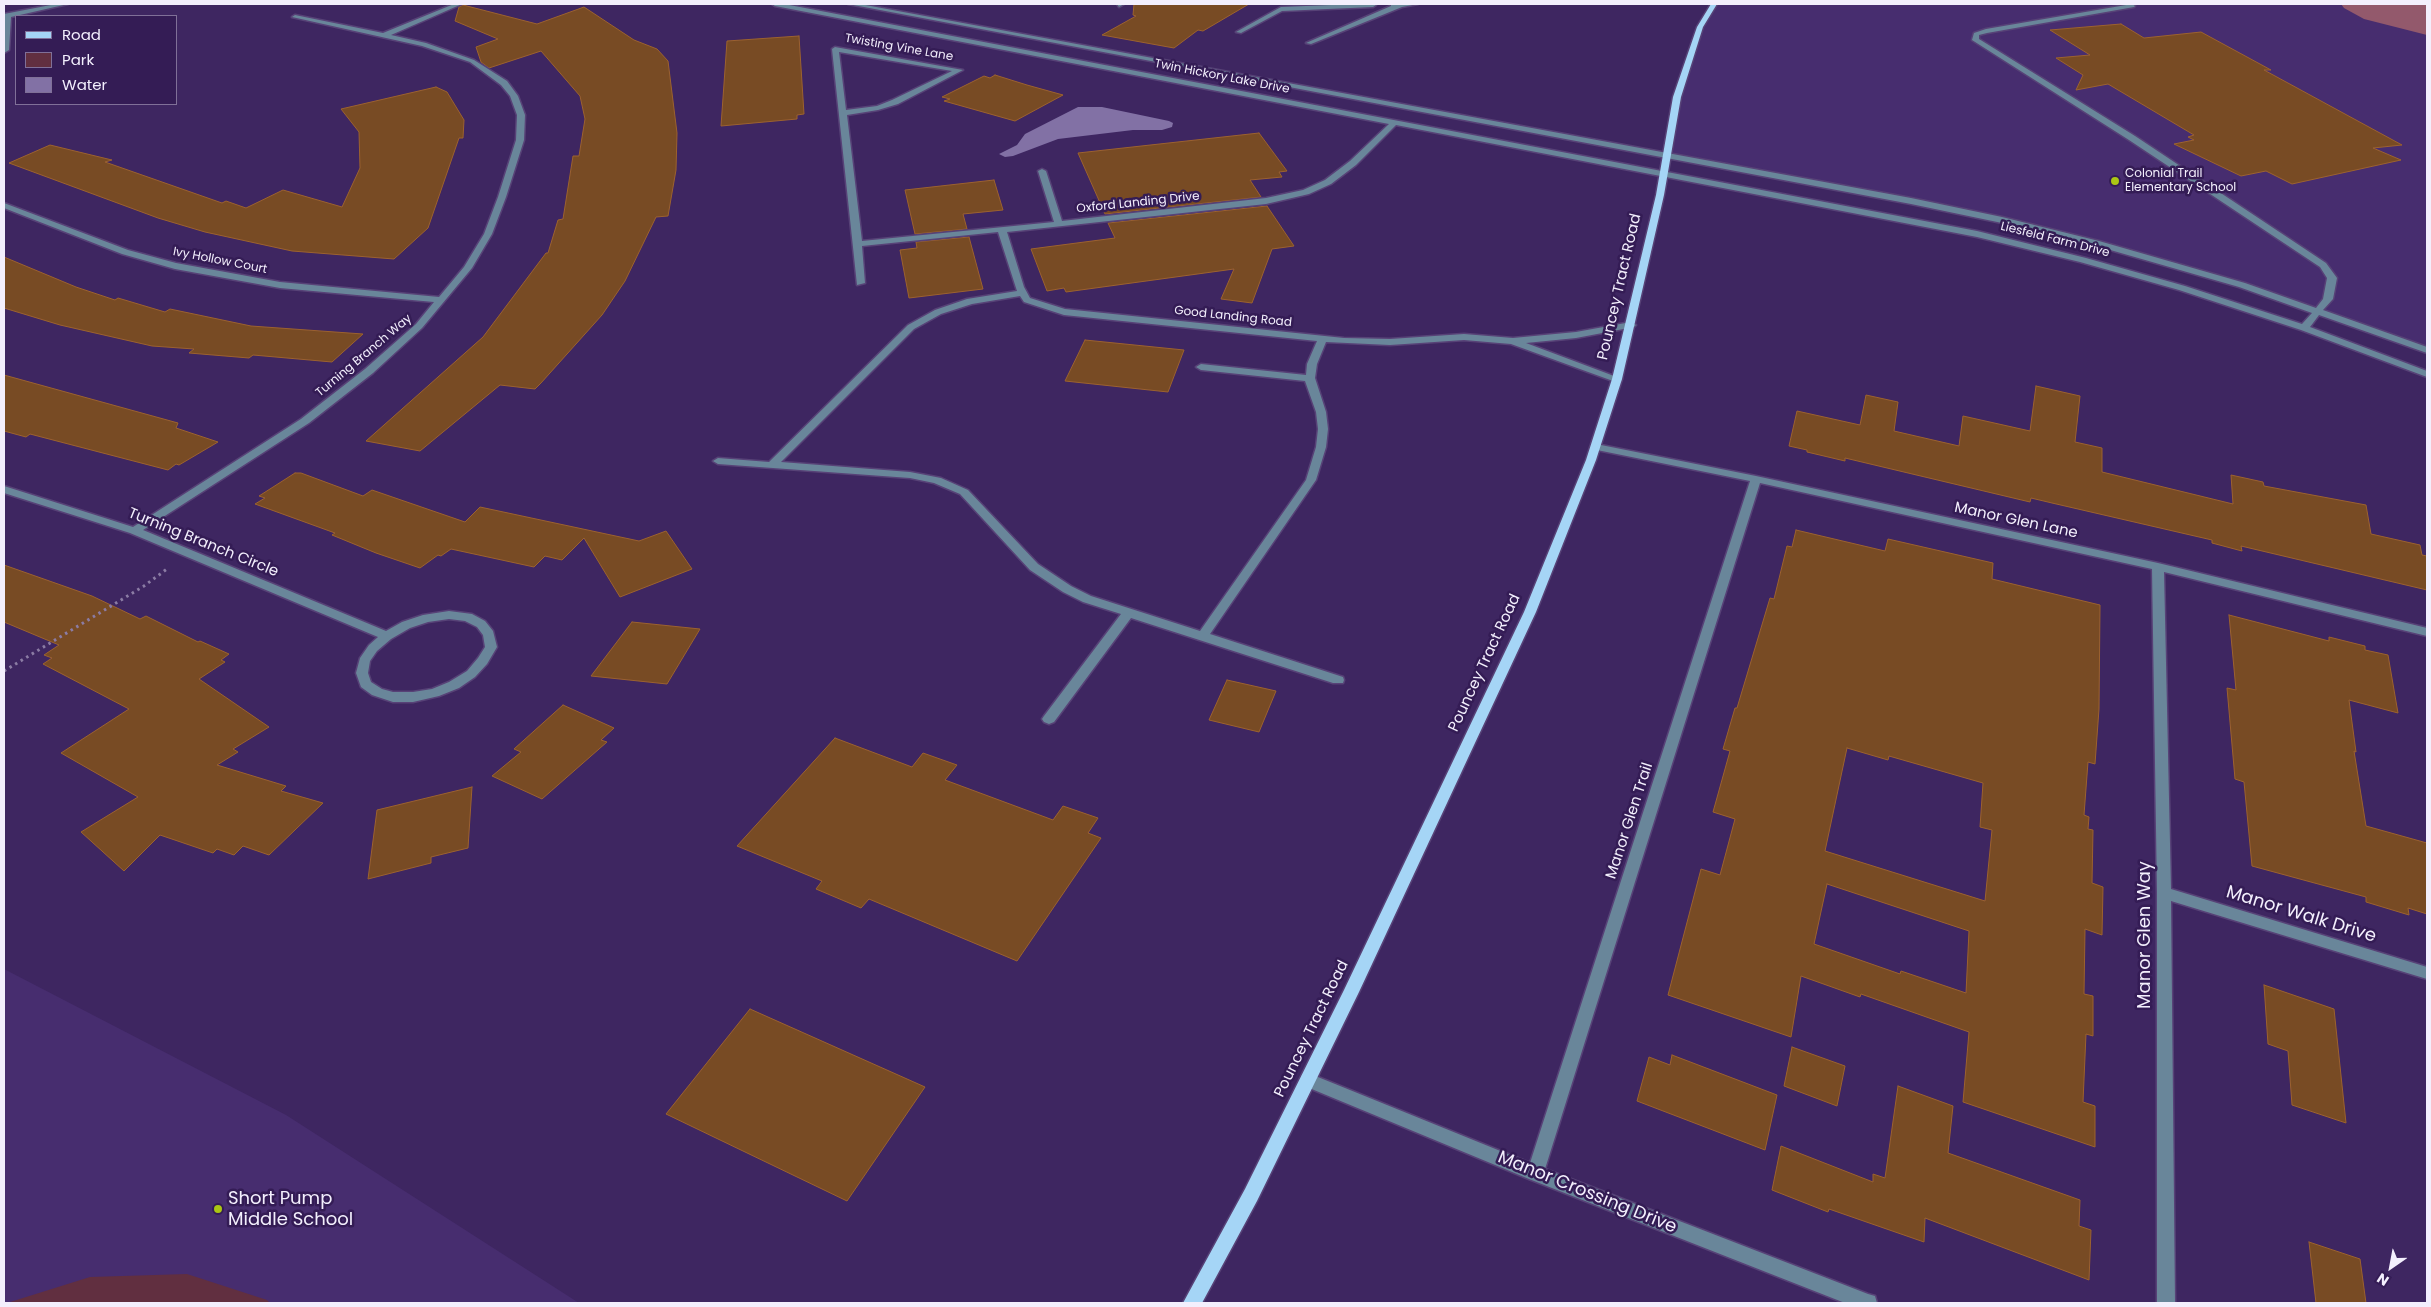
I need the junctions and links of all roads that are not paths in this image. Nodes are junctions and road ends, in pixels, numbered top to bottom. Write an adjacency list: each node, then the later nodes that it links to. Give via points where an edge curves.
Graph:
1 (65, 4): 10 (street)
2 (458, 4): 13 (street)
3 (775, 4): 17 (street, Twin Hickory Lake Drive)
4 (851, 4): 18 (street, Twin Hickory Lake Drive)
5 (1415, 4): 8 (street)
6 (1714, 4): 18 (main road, Pouncey Tract Road, via 1692,48 1678,97)
7 (1369, 5): 8 (street); 12 (street, via 1281,9)
8 (1400, 5): 14 (street)
9 (2132, 6): 28 (street, via 1986,31 1976,34 1975,40 2314,258 2332,278 2328,299)
10 (6, 16): 15 (street)
11 (295, 17): 13 (street, Turning Branch Way)
12 (1239, 32)
13 (385, 35): 27 (street, Turning Branch Way, via 448,51 484,68 504,83 514,96 521,115 520,140 488,234 468,268)
14 (1309, 43)
15 (4, 50)
16 (843, 113): 16 (street, Twisting Vine Lane, via 835,49 959,70 895,102); 24 (street, Twisting Vine Lane)
17 (1395, 122): 20 (street, Twin Hickory Lake Drive); 22 (street, Oxford Landing Drive, via 1328,182 1306,192 1266,201)
18 (1667, 156): 20 (main road, Pouncey Tract Road); 28 (street, Liesfeld Farm Drive, via 1920,203 2049,231 2201,272)
19 (1042, 170): 22 (street)
20 (1665, 173): 29 (main road, Pouncey Tract Road); 30 (street, Liesfeld Farm Drive, via 1895,217 2035,248 2182,288)
21 (4, 204): 27 (street, Ivy Hollow Court, via 125,252 174,266 280,285)
22 (1059, 224): 23 (street, Oxford Landing Drive)
23 (1002, 230): 24 (street, Oxford Landing Drive); 26 (street)
24 (858, 244): 25 (street, Twisting Vine Lane)
25 (860, 283)
26 (1023, 293): 31 (street, Good Landing Road, via 1027,300 1064,312); 40 (street, via 962,304 938,312 911,327)
27 (441, 300): 43 (street, Turning Branch Way, via 391,352 304,421)
28 (2320, 311): 30 (street); 33 (street, Liesfeld Farm Drive)
29 (1631, 325): 32 (street, via 1576,335); 37 (main road, Pouncey Tract Road)
30 (2304, 328): 35 (street, Liesfeld Farm Drive)
31 (1323, 339): 32 (street, Good Landing Road, via 1390,342 1464,337); 36 (street, via 1314,358)
32 (1513, 341): 37 (street)
33 (2427, 350)
34 (1200, 367): 36 (street)
35 (2427, 374)
36 (1310, 378): 48 (street, via 1323,429 1311,480)
37 (1617, 379): 38 (main road, Pouncey Tract Road)
38 (1596, 447): 41 (street, Manor Glen Lane); 53 (main road, Pouncey Tract Road, via 1530,612)
39 (718, 461): 40 (street)
40 (772, 464): 45 (street, via 910,475 951,486 964,492 1034,567 1049,578 1087,599)
41 (1756, 479): 44 (street, Manor Glen Lane); 54 (street, Manor Glen Trail)
42 (4, 489): 43 (street, Turning Branch Circle)
43 (134, 531): 47 (street, Turning Branch Circle)
44 (2158, 567): 46 (street, Manor Glen Lane); 51 (street, Manor Glen Way)
45 (1129, 612): 48 (street); 50 (street)
46 (2427, 632)
47 (387, 636): 47 (street, via 427,618 468,617 490,634 490,647 471,674 454,685 427,694 393,697 366,684 362,673 364,660)
48 (1203, 636): 49 (street)
49 (1338, 680)
50 (1049, 719)
51 (2164, 893): 52 (street, Manor Walk Drive); 57 (street, Manor Glen Way)
52 (2427, 973)
53 (1308, 1080): 54 (street, Manor Crossing Drive); 55 (main road, Pouncey Tract Road, via 1251,1195)
54 (1534, 1173): 56 (street, Manor Crossing Drive)
55 (1192, 1303)
56 (1868, 1303)
57 (2166, 1303)

